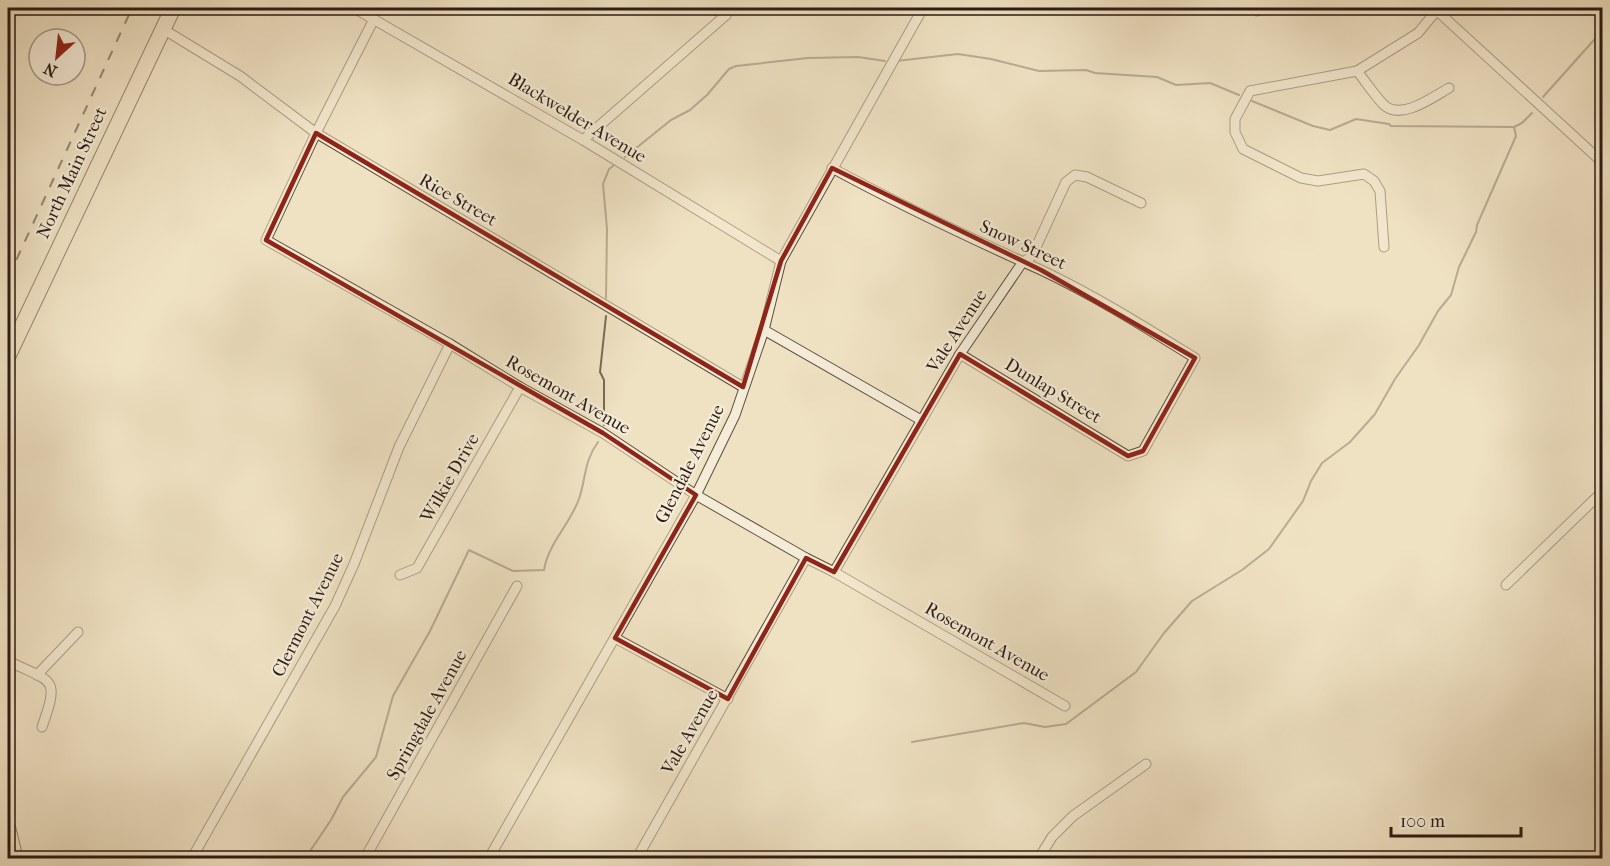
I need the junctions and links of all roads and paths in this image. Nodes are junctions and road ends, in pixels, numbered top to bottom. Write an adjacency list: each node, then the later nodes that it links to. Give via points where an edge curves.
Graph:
1 (173, 8): 8 (main road, North Main Street)
2 (354, 8): 7 (street, Blackwelder Avenue)
3 (711, 8): 6 (street)
4 (923, 8): 14 (street, Glendale Avenue)
5 (1436, 9): 9 (street, via 1418,33); 13 (street)
6 (728, 11): 12 (street)
7 (374, 19): 11 (street, Rosemont Avenue); 12 (street, Blackwelder Avenue)
8 (163, 28): 11 (street, Rice Street, via 240,76); 22 (main road, North Main Street)
9 (1358, 71): 10 (street, via 1385,107 1396,111 1409,109); 16 (street, via 1250,91 1235,119 1235,132 1243,149 1300,178 1318,181 1364,174 1374,181 1380,190)
10 (1449, 88)
11 (316, 133): 20 (street, Rosemont Avenue, via 266,240); 24 (street, Rice Street)
12 (583, 140): 17 (street, Blackwelder Avenue)
13 (1602, 162)
14 (832, 168): 17 (street, Glendale Avenue); 18 (street, Snow Street)
15 (1141, 203): 18 (street, Vale Avenue, via 1075,175 1066,182 1032,256)
16 (1384, 247)
17 (781, 261): 19 (street, Glendale Avenue)
18 (1022, 263): 21 (street, Vale Avenue); 26 (street, Snow Street, via 1119,312 1195,358 1143,452)
19 (764, 330): 24 (street, Glendale Avenue); 25 (street)
20 (450, 344): 23 (street, Rosemont Avenue); 44 (street, Clermont Avenue, via 399,447 335,606)
21 (960, 354): 25 (street, Vale Avenue); 26 (street, Dunlap Street)
22 (8, 356)
23 (520, 387): 28 (street, Rosemont Avenue, via 603,433); 31 (street, Wilkie Drive, via 417,568)
24 (744, 387): 28 (street, Glendale Avenue, via 735,415)
25 (921, 420): 30 (street, Vale Avenue)
26 (1128, 456)
27 (1602, 492): 32 (street)
28 (696, 495): 29 (street, Rosemont Avenue); 35 (street, Glendale Avenue)
29 (806, 558): 30 (street, Rosemont Avenue); 38 (street, Vale Avenue)
30 (834, 572): 39 (street, Rosemont Avenue)
31 (400, 575)
32 (1506, 585)
33 (517, 586): 45 (street, Springdale Avenue)
34 (78, 632): 37 (street)
35 (615, 638): 38 (street); 46 (street, Glendale Avenue)
36 (8, 662): 37 (street)
37 (37, 675): 40 (street, via 48,681 52,689)
38 (728, 699): 47 (street, Vale Avenue)
39 (1065, 706)
40 (42, 727)
41 (1146, 764): 48 (street, via 1073,816 1052,837)
42 (8, 829): 43 (main road)
43 (15, 858)
44 (192, 858)
45 (365, 858)
46 (489, 858)
47 (638, 858)
48 (1039, 858)

